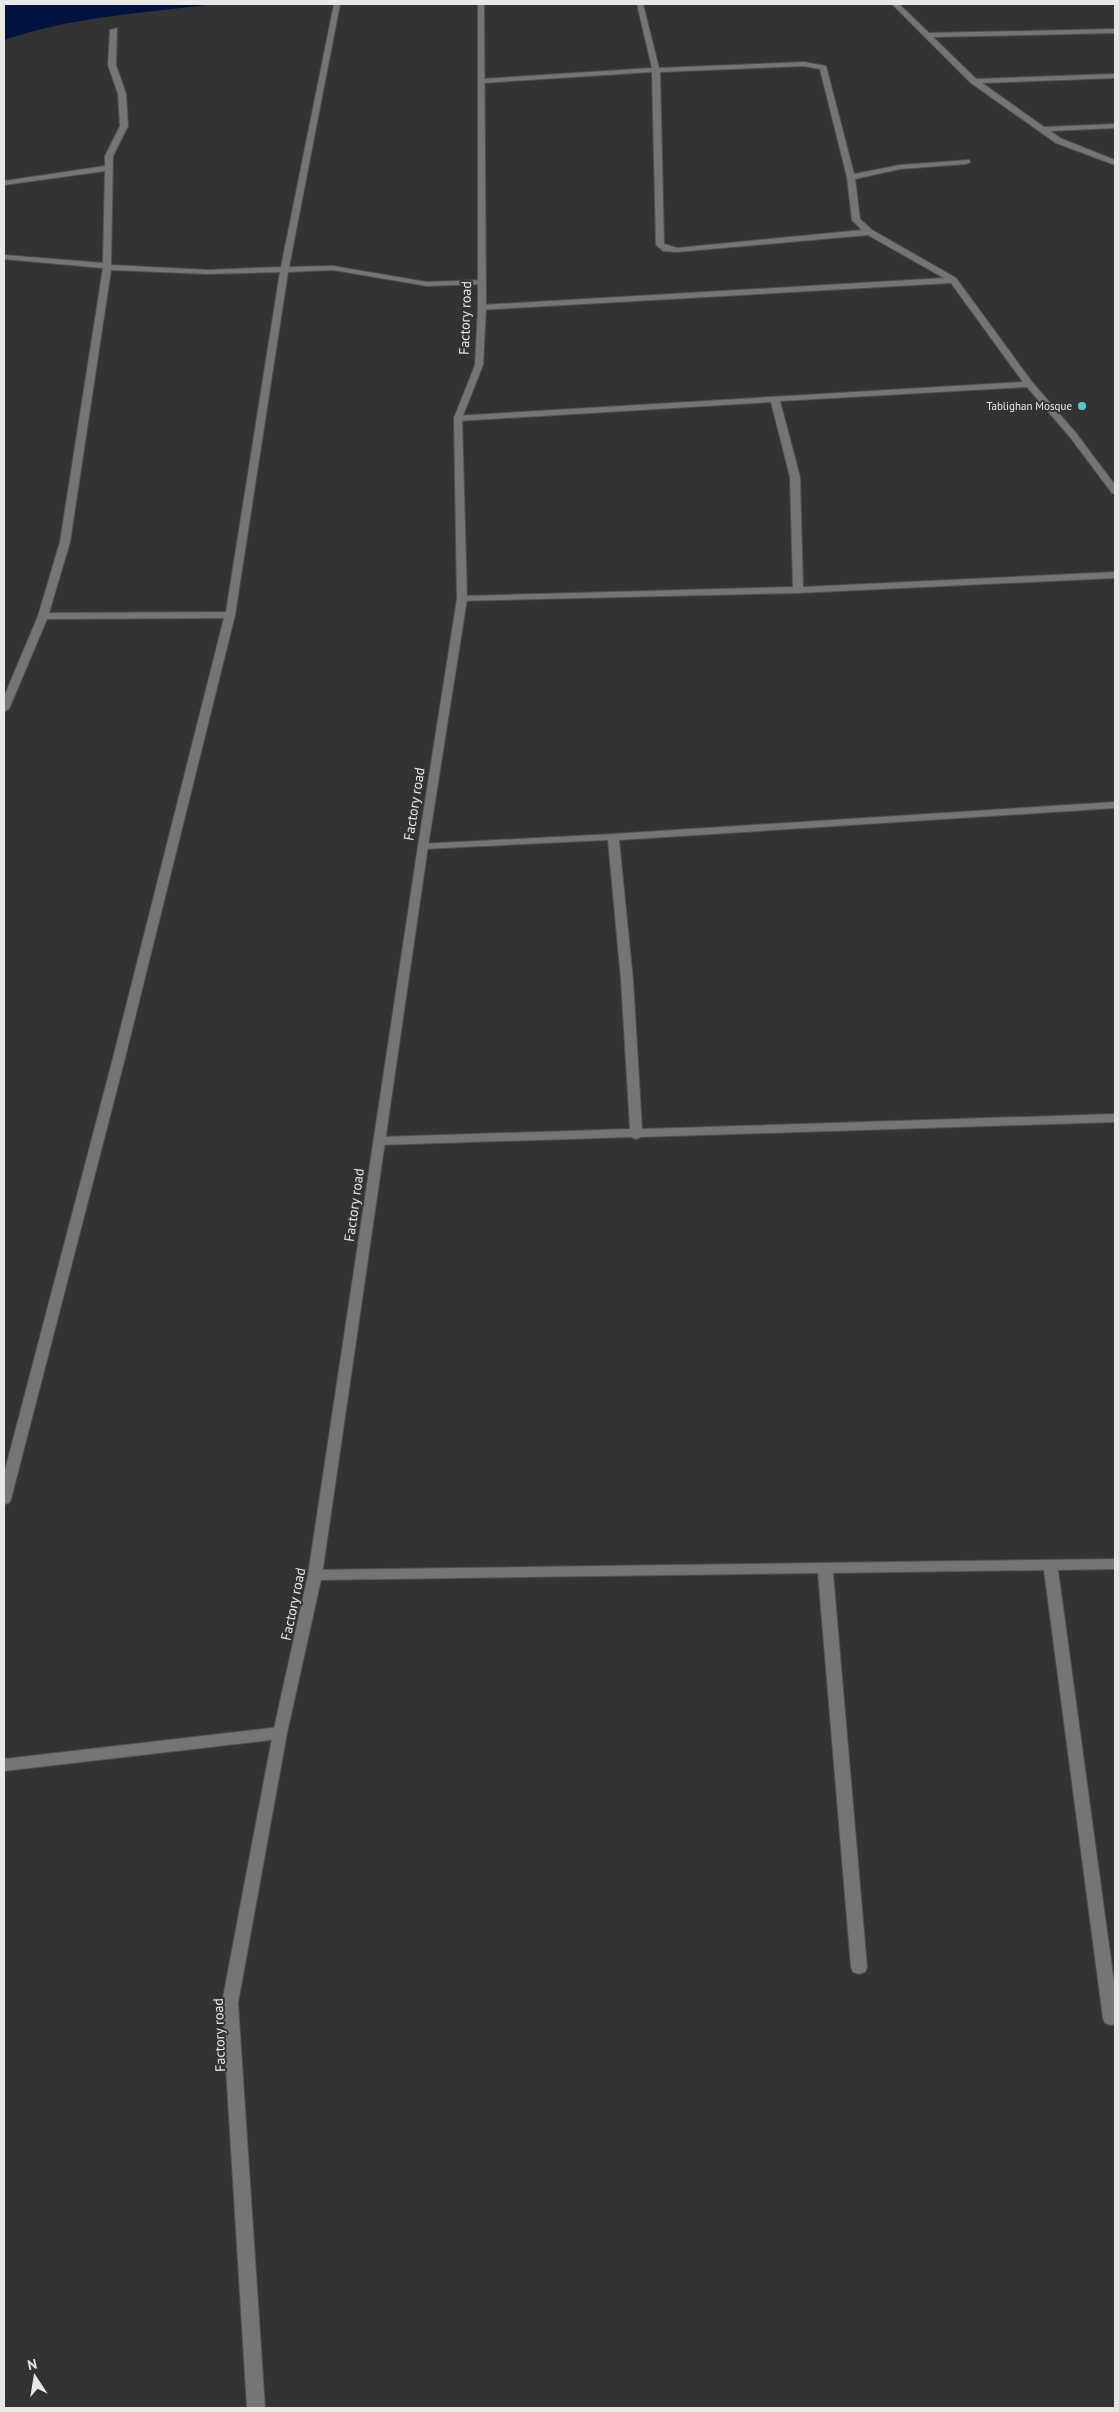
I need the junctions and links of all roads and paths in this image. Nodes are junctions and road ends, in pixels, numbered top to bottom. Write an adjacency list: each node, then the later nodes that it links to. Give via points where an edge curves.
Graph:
1 (337, 4): 22 (street)
2 (481, 4): 10 (street, Factory road)
3 (640, 4): 8 (street)
4 (895, 4): 7 (street)
5 (114, 30): 16 (street, via 112,65 122,94 124,126 108,156)
6 (1115, 30): 7 (street)
7 (929, 35): 11 (street)
8 (656, 70): 10 (street); 17 (street, via 804,64 823,68); 19 (street, via 660,245 678,250)
9 (1115, 76): 11 (street)
10 (482, 81): 24 (street, Factory road)
11 (974, 81): 13 (street)
12 (1115, 126): 13 (street)
13 (1042, 130): 15 (street, via 1059,141)
14 (966, 162): 17 (street, via 900,168)
15 (1115, 163)
16 (108, 168): 18 (street); 21 (street)
17 (851, 177): 19 (street, via 856,220)
18 (4, 183)
19 (869, 232): 23 (street)
20 (4, 257): 21 (street)
21 (107, 266): 22 (street, via 208,272); 34 (street, via 64,542)
22 (285, 268): 24 (street, via 332,268 427,284); 33 (street)
23 (953, 280): 25 (street); 26 (street)
24 (482, 282): 25 (street, Factory road)
25 (482, 308): 28 (street, Factory road, via 479,365)
26 (1029, 384): 27 (street); 29 (street, via 1073,434)
27 (775, 400): 28 (street); 31 (street, via 795,476)
28 (458, 418): 32 (street, Factory road)
29 (1115, 491)
30 (1115, 575): 31 (street)
31 (798, 590): 32 (street)
32 (462, 599): 38 (street, Factory road)
33 (230, 615): 34 (street); 42 (street)
34 (43, 616): 35 (street)
35 (4, 709)
36 (1115, 804): 37 (street)
37 (614, 837): 38 (street); 40 (street)
38 (423, 846): 41 (street, Factory road)
39 (1115, 1118): 40 (street)
40 (636, 1135): 41 (street)
41 (378, 1141): 46 (street, Factory road)
42 (4, 1499)
43 (1115, 1564): 44 (street)
44 (1050, 1565): 45 (street); 50 (street)
45 (825, 1568): 46 (street); 49 (street)
46 (315, 1575): 47 (street, Factory road)
47 (280, 1733): 48 (street); 51 (street, Factory road, via 230,2003)
48 (4, 1765)
49 (859, 1967)
50 (1111, 2018)
51 (256, 2408)

